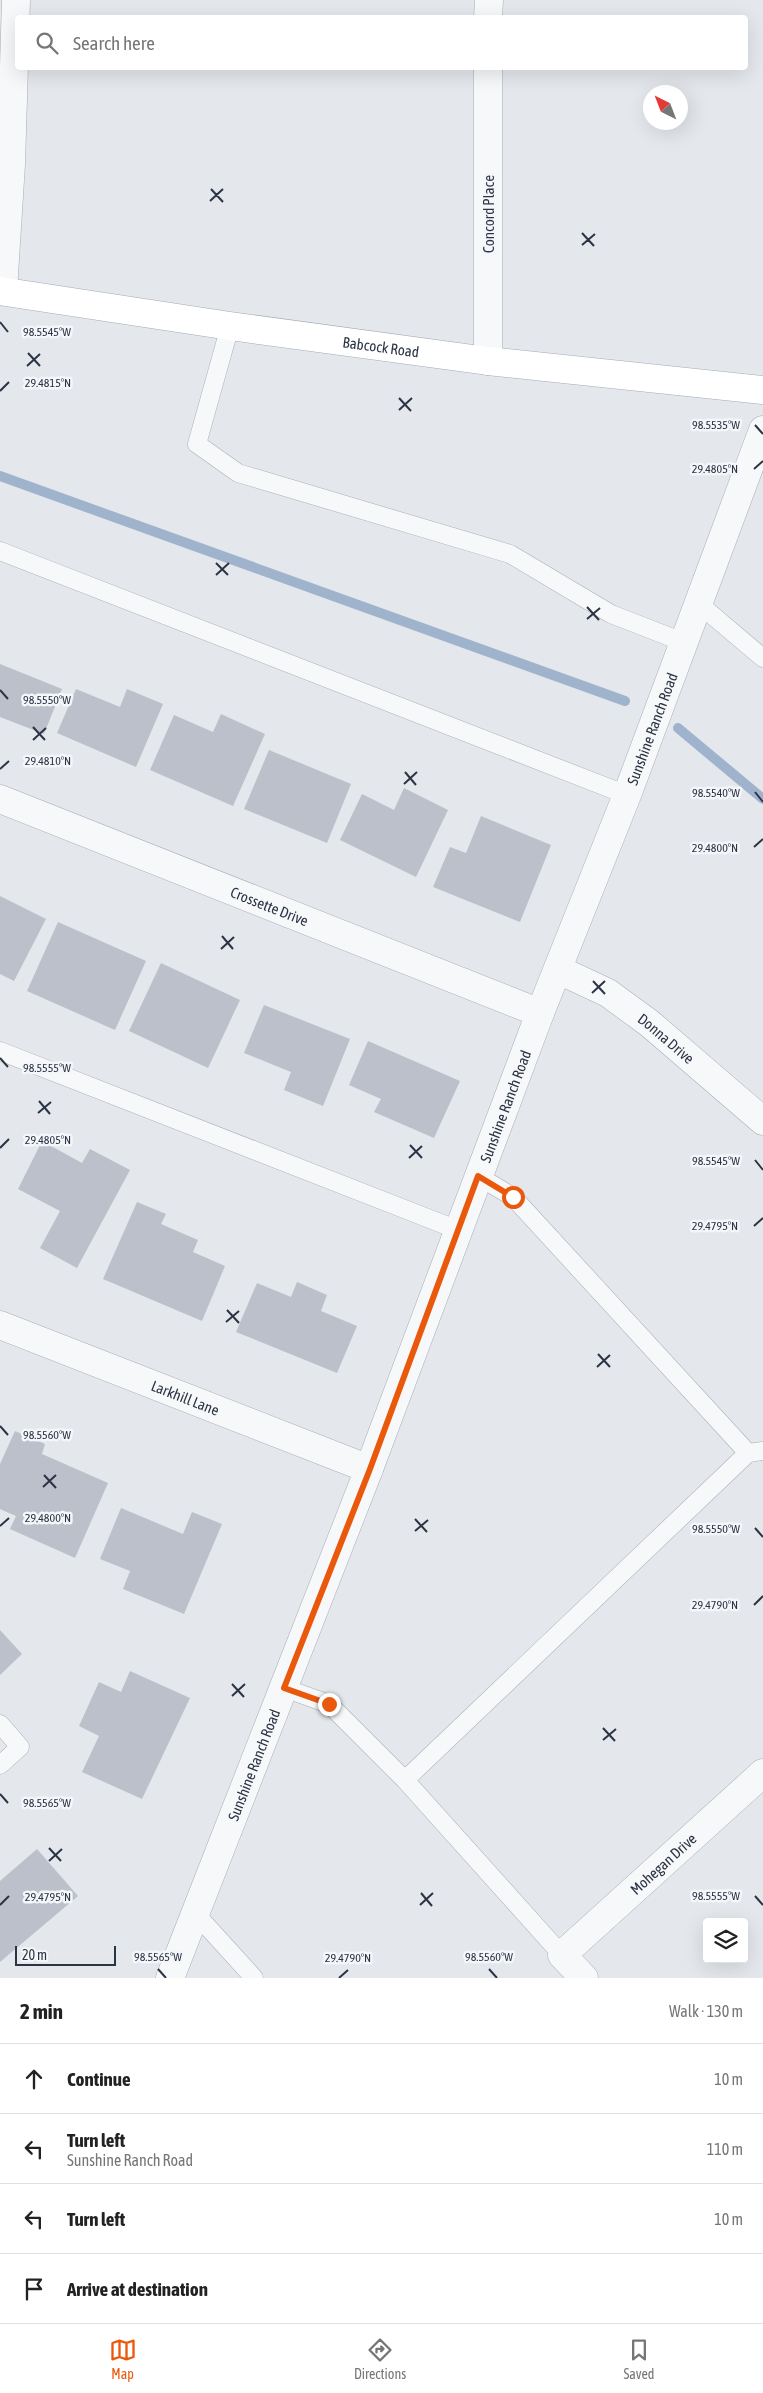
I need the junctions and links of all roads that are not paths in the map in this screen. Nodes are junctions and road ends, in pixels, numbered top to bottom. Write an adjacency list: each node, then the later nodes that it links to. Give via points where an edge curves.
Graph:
1 (16, 0): 3 (street)
2 (489, 0): 4 (street)
3 (16, 15)
4 (488, 15)
5 (15, 33): 7 (street, via 11,164)
6 (488, 70): 9 (street, Concord Place)
7 (1, 291): 8 (main road, Babcock Road)
8 (230, 326): 9 (main road, Babcock Road); 14 (lane, via 198,444 238,473 510,554 611,614)
9 (488, 360): 10 (main road, Babcock Road)
10 (763, 390)
11 (763, 430): 13 (street, Sunshine Ranch Road)
12 (0, 551): 16 (lane)
13 (699, 604): 14 (street, Sunshine Ranch Road); 15 (lane)
14 (683, 642): 16 (street, Sunshine Ranch Road)
15 (763, 658)
16 (627, 795): 18 (street, Sunshine Ranch Road)
17 (0, 799): 19 (street, Crossette Drive)
18 (559, 970): 19 (street, Sunshine Ranch Road); 21 (street, Donna Drive, via 608,993 649,1023)
19 (540, 1013): 22 (street, Sunshine Ranch Road)
20 (0, 1051): 23 (lane)
21 (763, 1121)
22 (478, 1176): 23 (street, Sunshine Ranch Road); 25 (lane, via 513,1197)
23 (458, 1230): 26 (street, Sunshine Ranch Road)
24 (0, 1325): 26 (street, Larkhill Lane)
25 (755, 1452): 31 (lane)
26 (370, 1469): 27 (street, Sunshine Ranch Road)
27 (284, 1688): 31 (lane, via 329,1704); 32 (street, Sunshine Ranch Road)
28 (0, 1724): 29 (lane, via 20,1747)
29 (0, 1765)
30 (763, 1773): 33 (street, Mohegan Drive)
31 (405, 1780): 33 (lane)
32 (195, 1913): 34 (street, Sunshine Ranch Road); 35 (lane)
33 (562, 1955): 36 (street)
34 (170, 1978)
35 (254, 1978)
36 (584, 1978)

